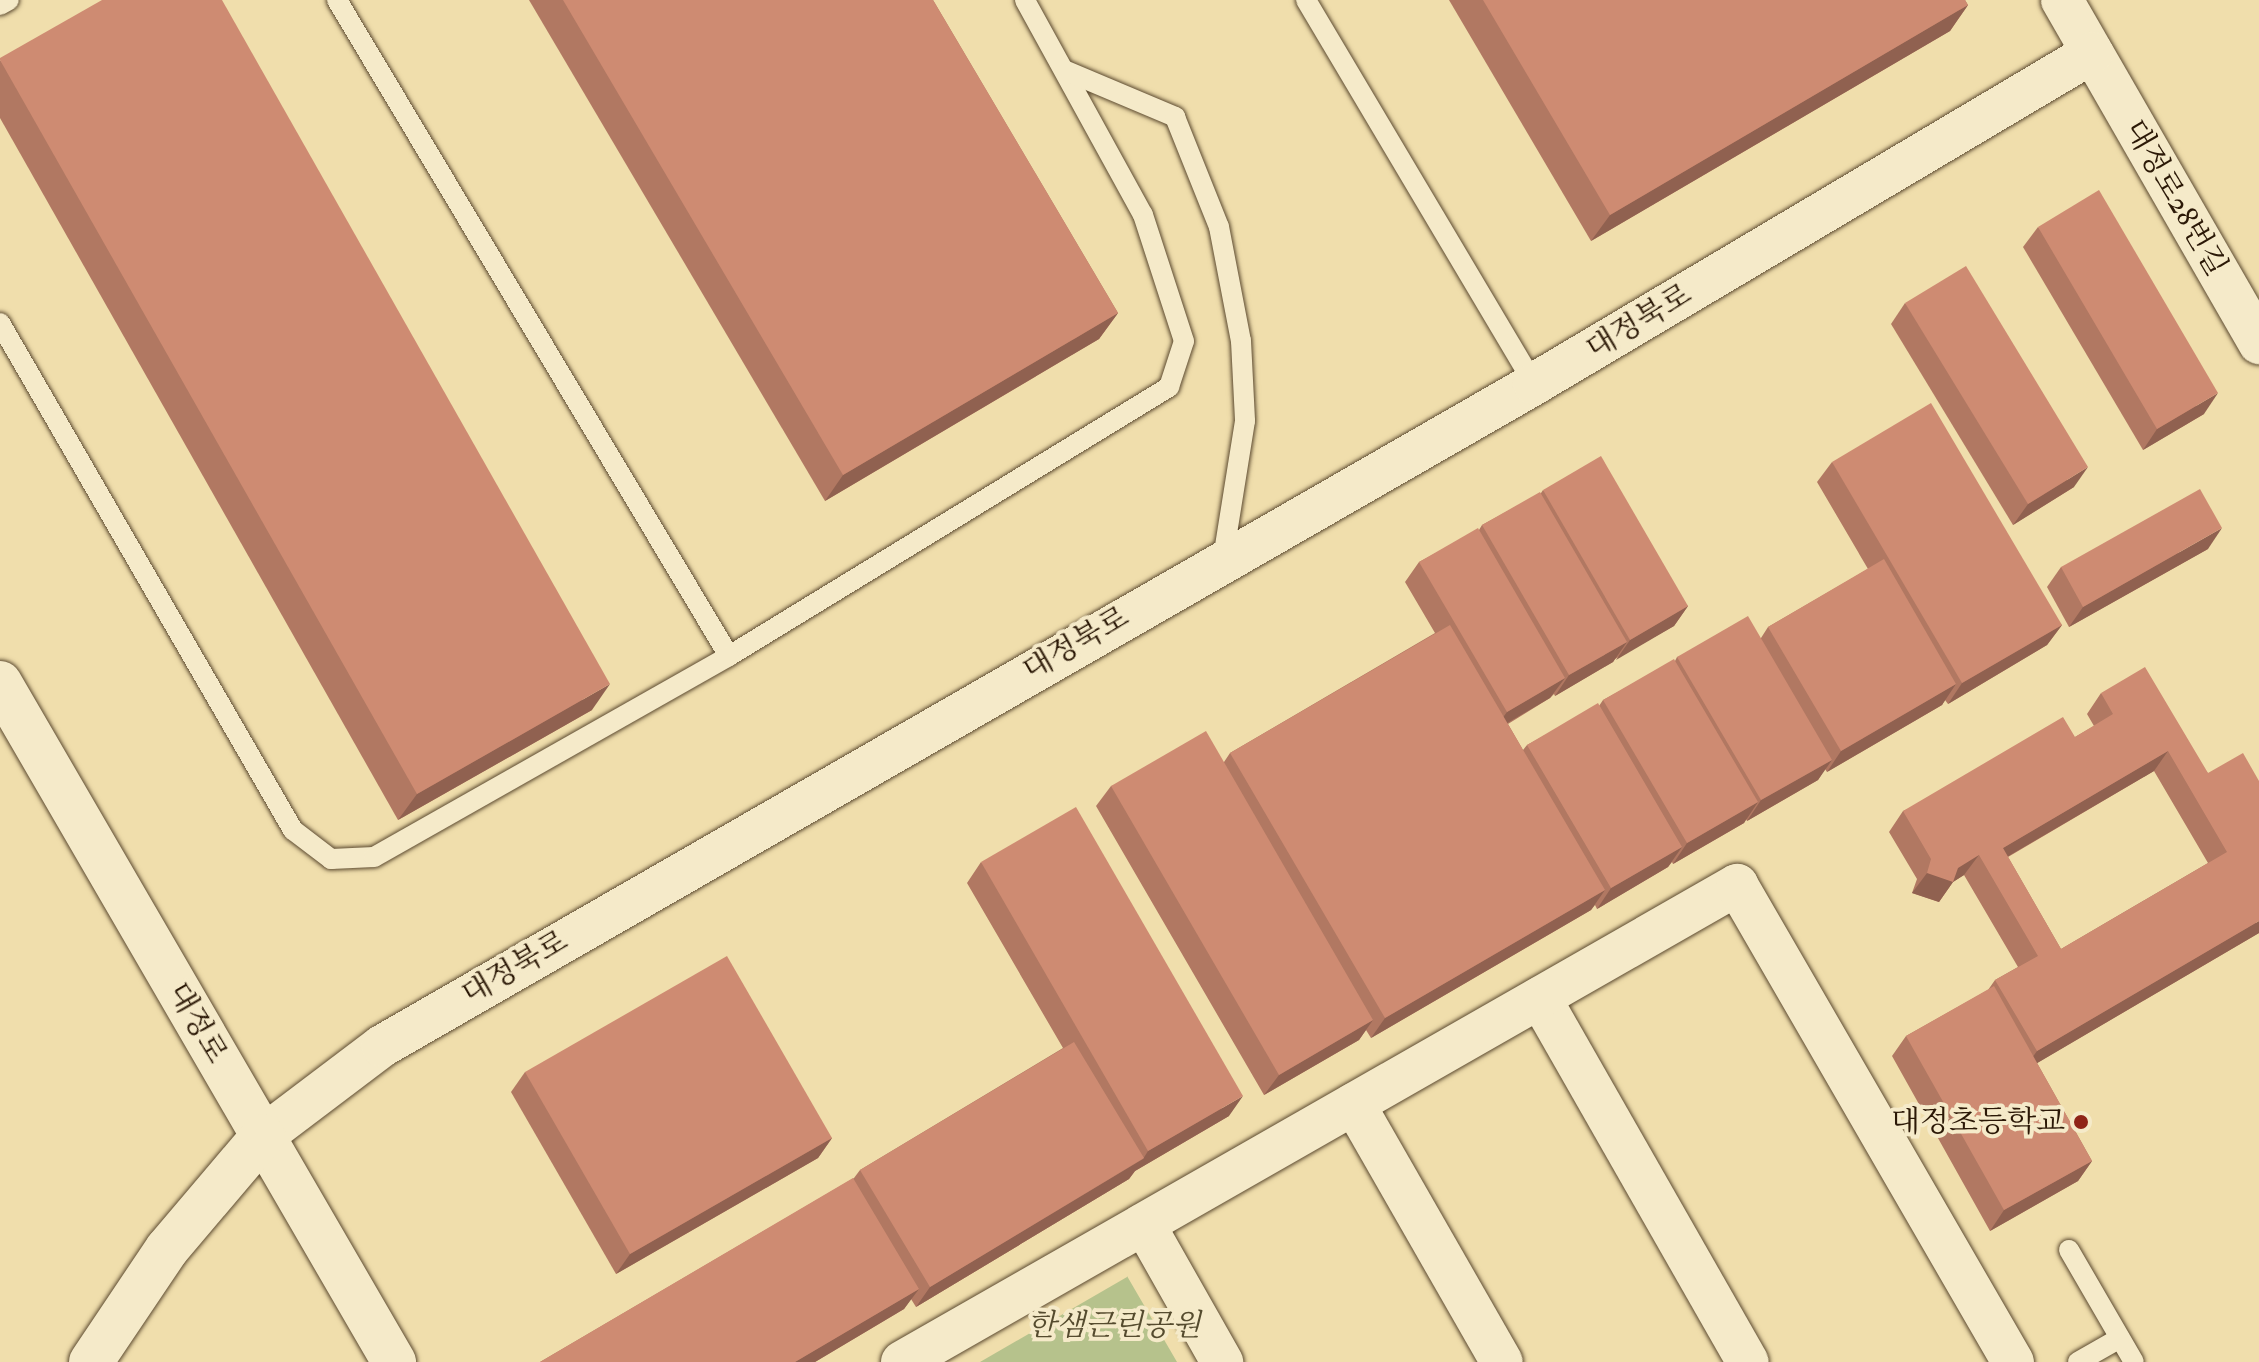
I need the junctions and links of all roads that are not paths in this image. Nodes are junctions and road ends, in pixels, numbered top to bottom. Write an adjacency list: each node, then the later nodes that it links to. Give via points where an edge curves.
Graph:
1 (9, 0): 6 (lane)
2 (337, 0): 13 (lane)
3 (1025, 0): 8 (lane)
4 (1306, 0): 11 (lane)
5 (2062, 0): 7 (street)
6 (0, 5)
7 (2092, 53): 10 (street, 대정로28번길); 11 (street, 대정북로)
8 (1064, 70): 12 (lane, via 1175,117 1219,227 1241,341 1245,421); 13 (lane, via 1143,215 1184,341 1169,387)
9 (0, 323): 13 (lane, via 293,830 331,859 374,857)
10 (2259, 343)
11 (1534, 384): 12 (street, 대정북로)
12 (1223, 559): 17 (street, 대정북로, via 382,1046)
13 (729, 656)
14 (0, 683): 17 (street, 대정로)
15 (1540, 998): 16 (street); 26 (street); 27 (street, via 1737,885)
16 (1354, 1104): 18 (street); 25 (street)
17 (263, 1136): 21 (street, 대정북로, via 167,1249); 22 (street, 대정로)
18 (1144, 1224): 23 (street); 24 (street)
19 (2069, 1250): 20 (lane)
20 (2120, 1338): 28 (lane); 29 (lane)
21 (91, 1362)
22 (394, 1362)
23 (902, 1362)
24 (1222, 1362)
25 (1502, 1362)
26 (1748, 1362)
27 (2013, 1362)
28 (2078, 1362)
29 (2134, 1362)

